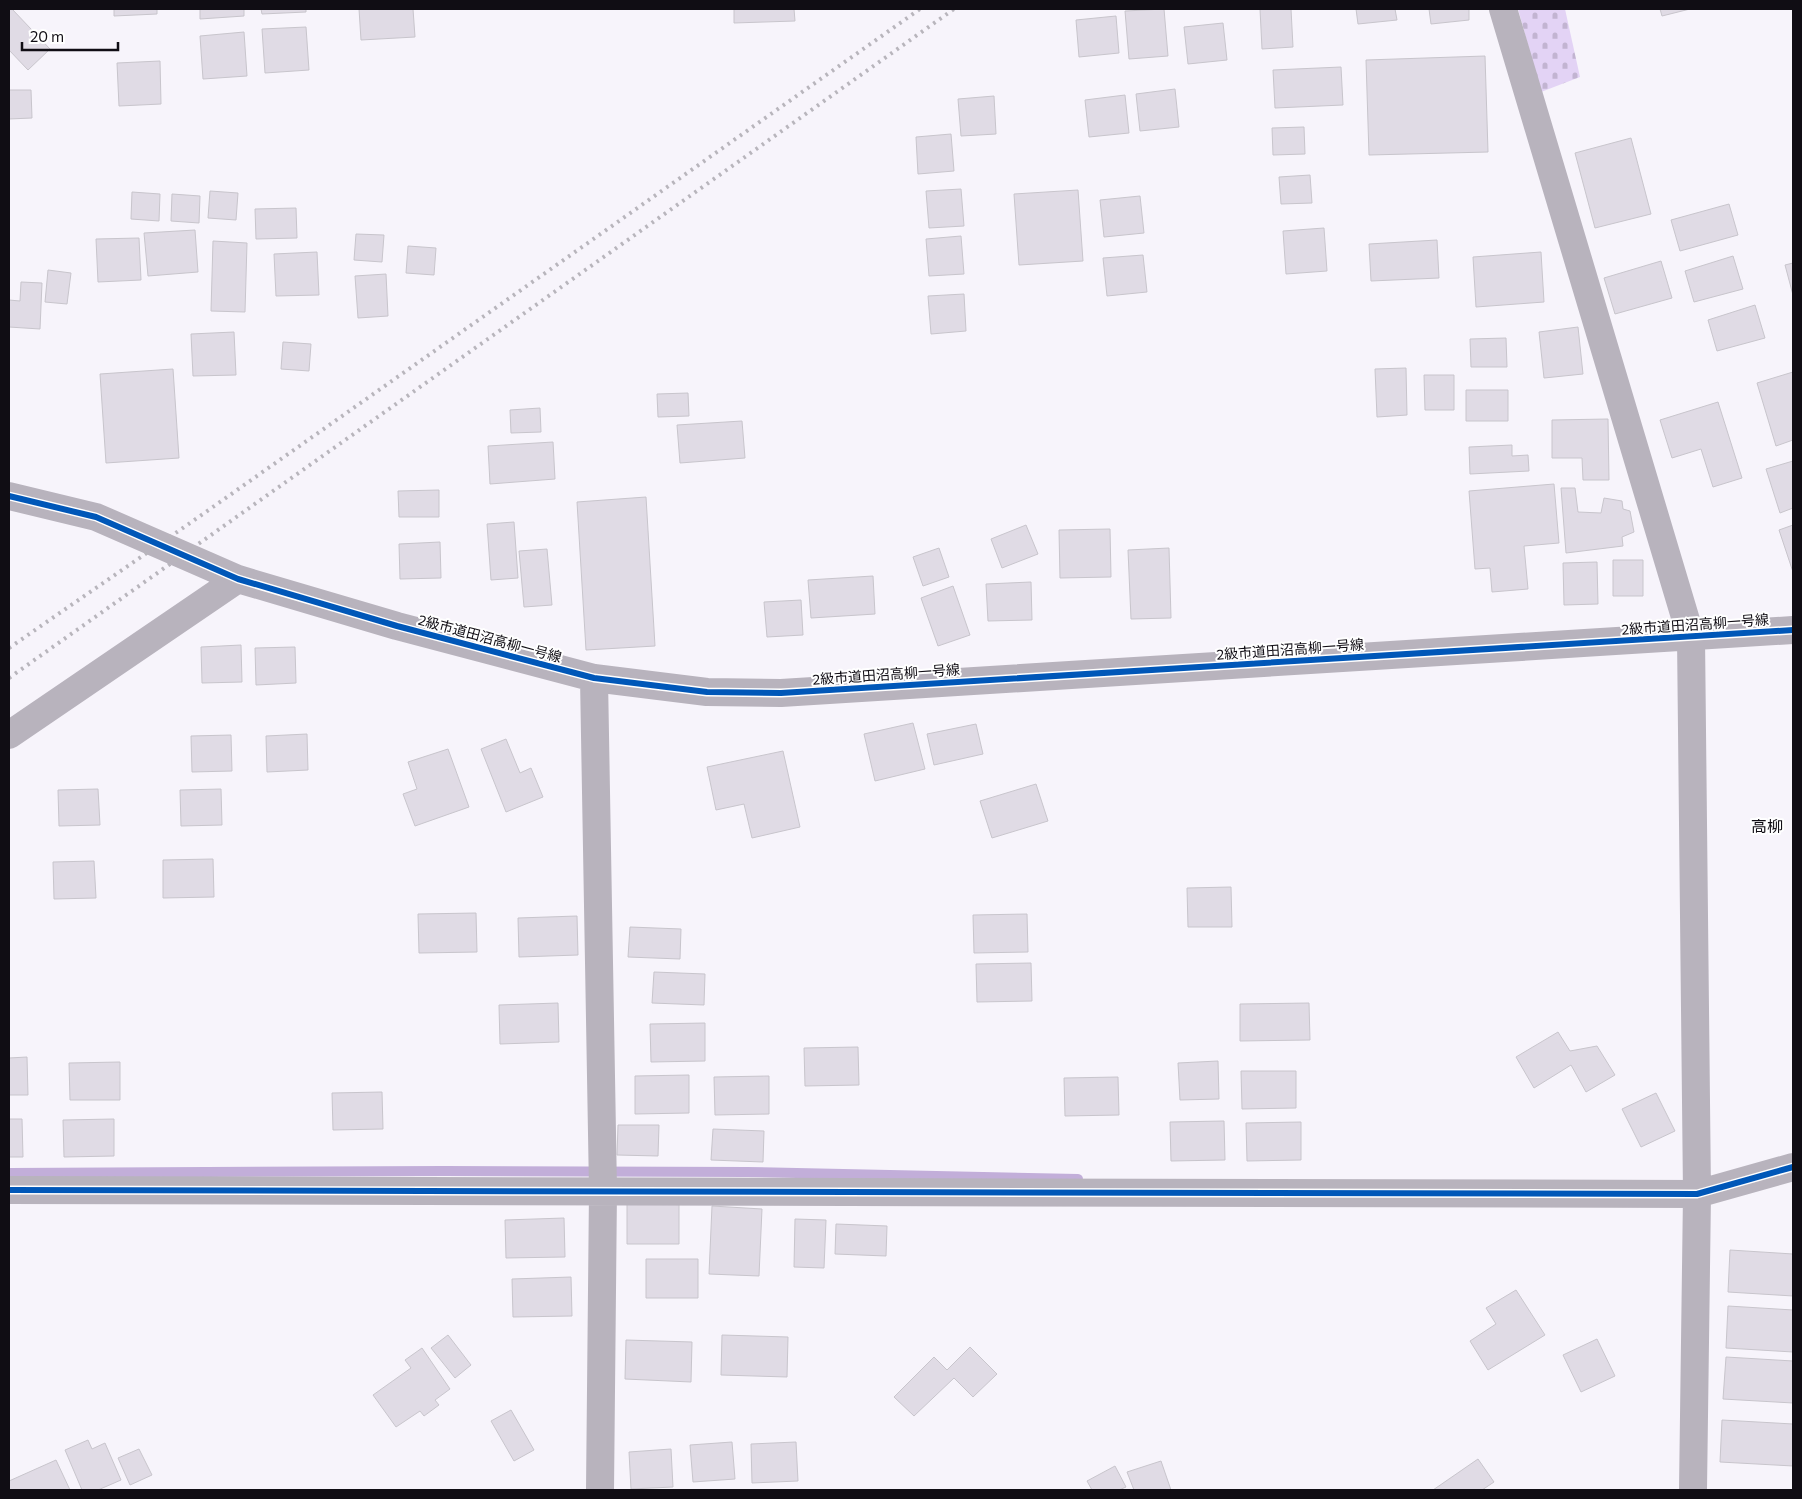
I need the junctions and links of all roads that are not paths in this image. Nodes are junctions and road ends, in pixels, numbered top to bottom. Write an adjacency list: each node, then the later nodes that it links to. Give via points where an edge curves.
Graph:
1 (1503, 9): 5 (street)
2 (9, 496): 3 (street, 2級市道田沼高柳一号線, via 96,517)
3 (238, 579): 6 (street, 2級市道田沼高柳一号線, via 397,626); 7 (street)
4 (1793, 630): 5 (street, 2級市道田沼高柳一号線)
5 (1691, 637): 6 (street, 2級市道田沼高柳一号線, via 781,693 707,692); 11 (street)
6 (594, 678): 10 (street)
7 (9, 735)
8 (1793, 1167): 11 (street)
9 (9, 1190): 10 (street)
10 (603, 1190): 11 (street); 12 (street)
11 (1697, 1194): 13 (street)
12 (600, 1490)
13 (1693, 1490)

